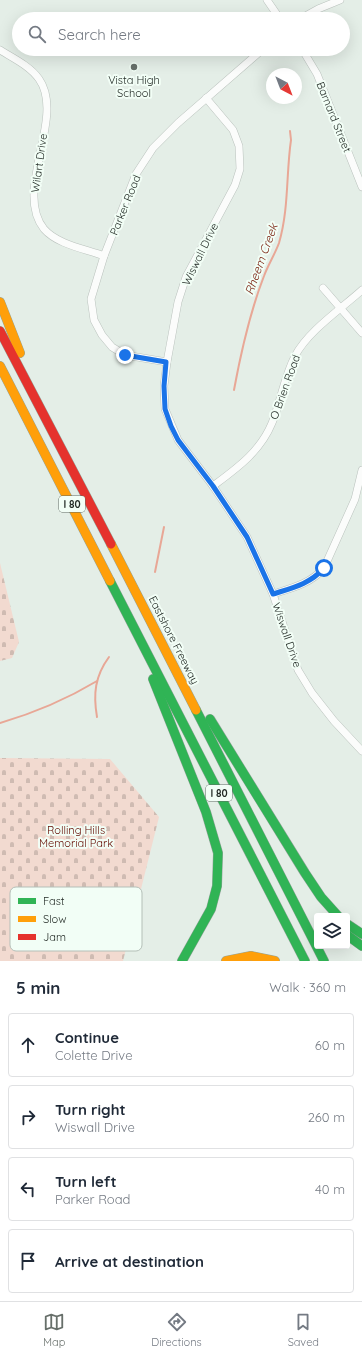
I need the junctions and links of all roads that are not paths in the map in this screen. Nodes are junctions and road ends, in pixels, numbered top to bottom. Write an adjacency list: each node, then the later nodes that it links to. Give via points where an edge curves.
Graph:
1 (267, 0): 3 (street)
2 (340, 0): 4 (street)
3 (275, 12)
4 (313, 12)
5 (0, 50): 10 (street, Wilart Drive, via 30,70 44,89 46,110 34,197 37,218 57,239)
6 (255, 56): 8 (street, Parker Road)
7 (306, 56): 9 (street, Barnard Street, via 317,74)
8 (206, 98): 10 (street, Parker Road, via 153,148 136,174); 17 (street, Wiswall Drive, via 233,130 239,146 240,169 235,185 186,278 177,307)
9 (362, 187)
10 (104, 256): 17 (street, Parker Road, via 92,299 94,320 102,335 112,347 125,355)
11 (323, 288): 14 (street)
12 (362, 290): 14 (street, O Brien Road)
13 (0, 302): 21 (highway)
14 (341, 308): 16 (street); 23 (street, O Brien Road, via 302,344 294,356 272,422 262,442 242,463)
15 (0, 331): 21 (highway, Eastshore Freeway / I 80)
16 (362, 333)
17 (166, 362): 23 (street, Wiswall Drive, via 165,409 171,426 178,440)
18 (0, 366): 20 (highway, I 80)
19 (0, 369): 20 (highway)
20 (10, 383): 25 (highway, I 80)
21 (42, 409): 26 (highway, Eastshore Freeway / I 80)
22 (362, 470): 24 (street, via 355,499 324,568 317,577 307,583)
23 (213, 486): 24 (street, Wiswall Drive, via 247,537)
24 (273, 594): 27 (street, Wiswall Drive, via 298,670 334,721)
25 (133, 624): 38 (highway, via 206,812 218,853 218,875 211,909); 41 (highway, I 80)
26 (176, 671): 28 (highway, via 217,731); 29 (highway, Eastshore Freeway / I 80)
27 (362, 751)
28 (305, 873): 30 (highway); 31 (highway)
29 (292, 897): 33 (highway); 42 (highway, Eastshore Freeway / I 80)
30 (328, 913)
31 (336, 913)
32 (350, 926): 34 (highway)
33 (314, 934)
34 (362, 934)
35 (350, 937): 36 (highway)
36 (362, 946)
37 (323, 949): 43 (highway)
38 (182, 961)
39 (226, 961): 40 (highway, via 246,956)
40 (275, 961)
41 (305, 961)
42 (324, 961)
43 (330, 961)

